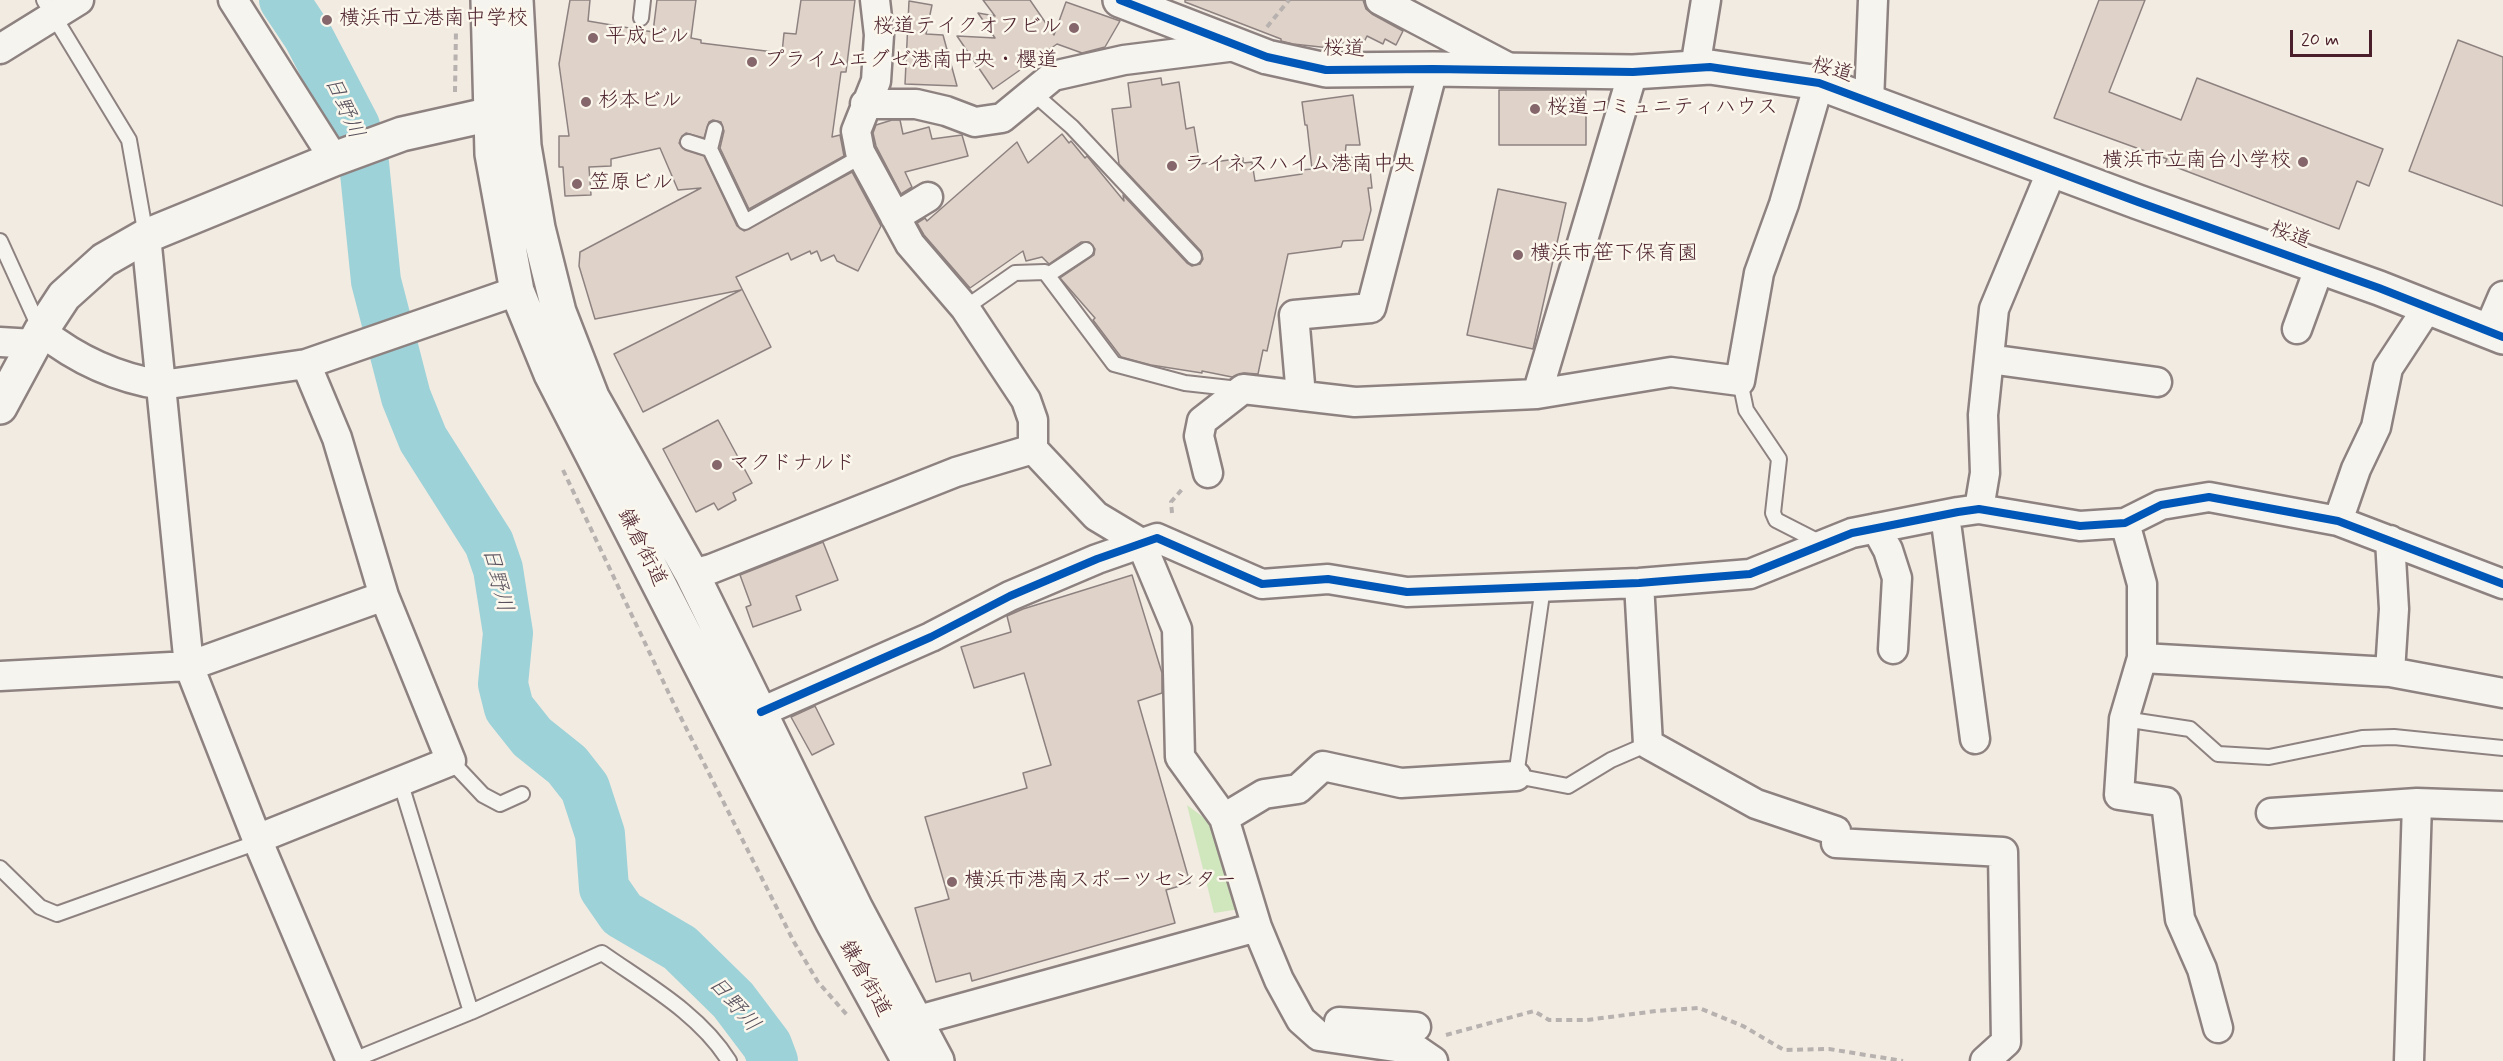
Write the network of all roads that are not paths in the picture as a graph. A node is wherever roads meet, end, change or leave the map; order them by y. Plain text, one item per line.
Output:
1 (79, 0) edge
2 (233, 0) edge
3 (488, 0) edge
4 (516, 0) edge
5 (643, 0) edge
6 (875, 0) edge
7 (1120, 0) edge
8 (1380, 0) edge
9 (1706, 0) edge
10 (1873, 0) edge
11 (49, 8) edge
12 (641, 18) dead end
13 (1236, 46) junction
14 (0, 49) edge
15 (1695, 68) junction
16 (1433, 69) junction
17 (1513, 70) junction
18 (1633, 72) junction
19 (1819, 82) junction
20 (1032, 92) junction
21 (1869, 102) junction
22 (865, 104) junction
23 (522, 107) junction
24 (490, 112) junction
25 (715, 129) dead end
26 (688, 142) dead end
27 (710, 149) junction
28 (862, 156) junction
29 (338, 157) junction
30 (2052, 170) junction
31 (928, 197) dead end
32 (895, 217) junction
33 (146, 236) junction
34 (0, 241) edge
35 (1086, 250) dead end
36 (1194, 257) dead end
37 (2320, 266) junction
38 (1048, 275) junction
39 (517, 291) junction
40 (2503, 296) edge
41 (2428, 307) junction
42 (965, 308) junction
43 (2297, 329) dead end
44 (2495, 334) edge
45 (37, 337) junction
46 (0, 342) edge
47 (1989, 359) junction
48 (306, 364) junction
49 (1740, 381) junction
50 (2157, 382) dead end
51 (162, 385) junction
52 (1243, 389) junction
53 (1537, 394) junction
54 (1301, 396) junction
55 (0, 407) edge
56 (1033, 449) junction
57 (1198, 478) road end
58 (1979, 509) junction
59 (1945, 515) junction
60 (2338, 521) junction
61 (2125, 523) junction
62 (1876, 528) junction
63 (2390, 540) junction
64 (1141, 543) junction
65 (1826, 546) junction
66 (692, 574) junction
67 (1639, 584) junction
68 (2503, 584) edge
69 (1543, 587) junction
70 (384, 596) junction
71 (1893, 649) dead end
72 (2142, 658) junction
73 (189, 666) junction
74 (2390, 672) junction
75 (0, 676) edge
76 (2503, 693) edge
77 (761, 712) junction
78 (2124, 719) junction
79 (1975, 739) dead end
80 (1648, 744) junction
81 (2503, 748) edge
82 (451, 761) junction
83 (1516, 776) junction
84 (400, 781) junction
85 (522, 794) dead end
86 (2417, 803) junction
87 (2503, 806) edge
88 (2271, 813) dead end
89 (1224, 818) junction
90 (257, 840) junction
91 (0, 868) edge
92 (1257, 927) junction
93 (471, 1012) junction
94 (1301, 1020) junction
95 (915, 1021) junction
96 (1416, 1027) road end
97 (2218, 1028) dead end
98 (351, 1061) edge
99 (729, 1061) edge
100 (909, 1061) edge
101 (937, 1061) edge
102 (1433, 1061) edge
103 (1985, 1061) edge
104 (2409, 1061) edge

1 - 11 street
2 - 29 street
3 - 24 main road, 鎌倉街道
4 - 23 main road, 鎌倉街道
5 - 12 lane
6 - 22 street
7 - 13 main road, 桜道
8 - 17 street
9 - 15 street
10 - 21 street
11 - 14 street
11 - 33 lane
13 - 16 main road, 桜道
13 - 20 street
15 - 18 main road, 桜道
15 - 19 main road, 桜道
16 - 17 main road, 桜道
16 - 54 street
17 - 18 main road, 桜道
18 - 53 street
19 - 21 main road, 桜道
19 - 49 street
20 - 22 street
20 - 36 lane
21 - 30 main road, 桜道
22 - 28 street
23 - 24 main road
23 - 66 main road, 鎌倉街道
24 - 29 main road
24 - 39 main road, 鎌倉街道
25 - 27 lane
26 - 27 lane
27 - 28 lane
28 - 32 street
29 - 33 main road
30 - 37 main road, 桜道
30 - 47 street
31 - 32 street
32 - 42 street
33 - 45 main road
33 - 51 street
34 - 45 lane
35 - 38 lane
37 - 41 main road, 桜道
37 - 43 street
38 - 42 lane
38 - 52 lane
39 - 48 street
39 - 100 main road, 鎌倉街道
40 - 44 street
41 - 44 main road, 桜道
41 - 60 street
42 - 56 street
45 - 46 street
45 - 51 street
45 - 55 main road
47 - 50 street
47 - 58 street
48 - 51 street
48 - 70 street
49 - 53 street
49 - 65 lane
51 - 73 street
52 - 54 street
52 - 57 street
53 - 54 street
56 - 64 street
56 - 66 street
58 - 59 street
58 - 61 street
59 - 62 street
59 - 79 street
60 - 61 street
60 - 63 street
61 - 72 street
62 - 65 street
62 - 71 street
63 - 68 street
63 - 74 street
64 - 69 street
64 - 77 street
64 - 89 street
65 - 67 street
66 - 77 main road, 鎌倉街道
67 - 69 street
67 - 80 street
69 - 83 lane
70 - 73 street
70 - 82 street
72 - 74 street
72 - 78 street
73 - 75 street
73 - 90 street
74 - 76 street
77 - 95 main road, 鎌倉街道
78 - 81 lane
78 - 97 street
80 - 83 lane
80 - 103 street
82 - 84 street
82 - 85 lane
83 - 89 street
84 - 90 street
84 - 93 lane
86 - 87 street
86 - 88 street
86 - 104 street
89 - 92 street
90 - 91 lane
90 - 98 street
92 - 94 street
92 - 95 street
93 - 98 lane
93 - 99 lane
94 - 96 street
94 - 102 street
95 - 101 main road, 鎌倉街道

